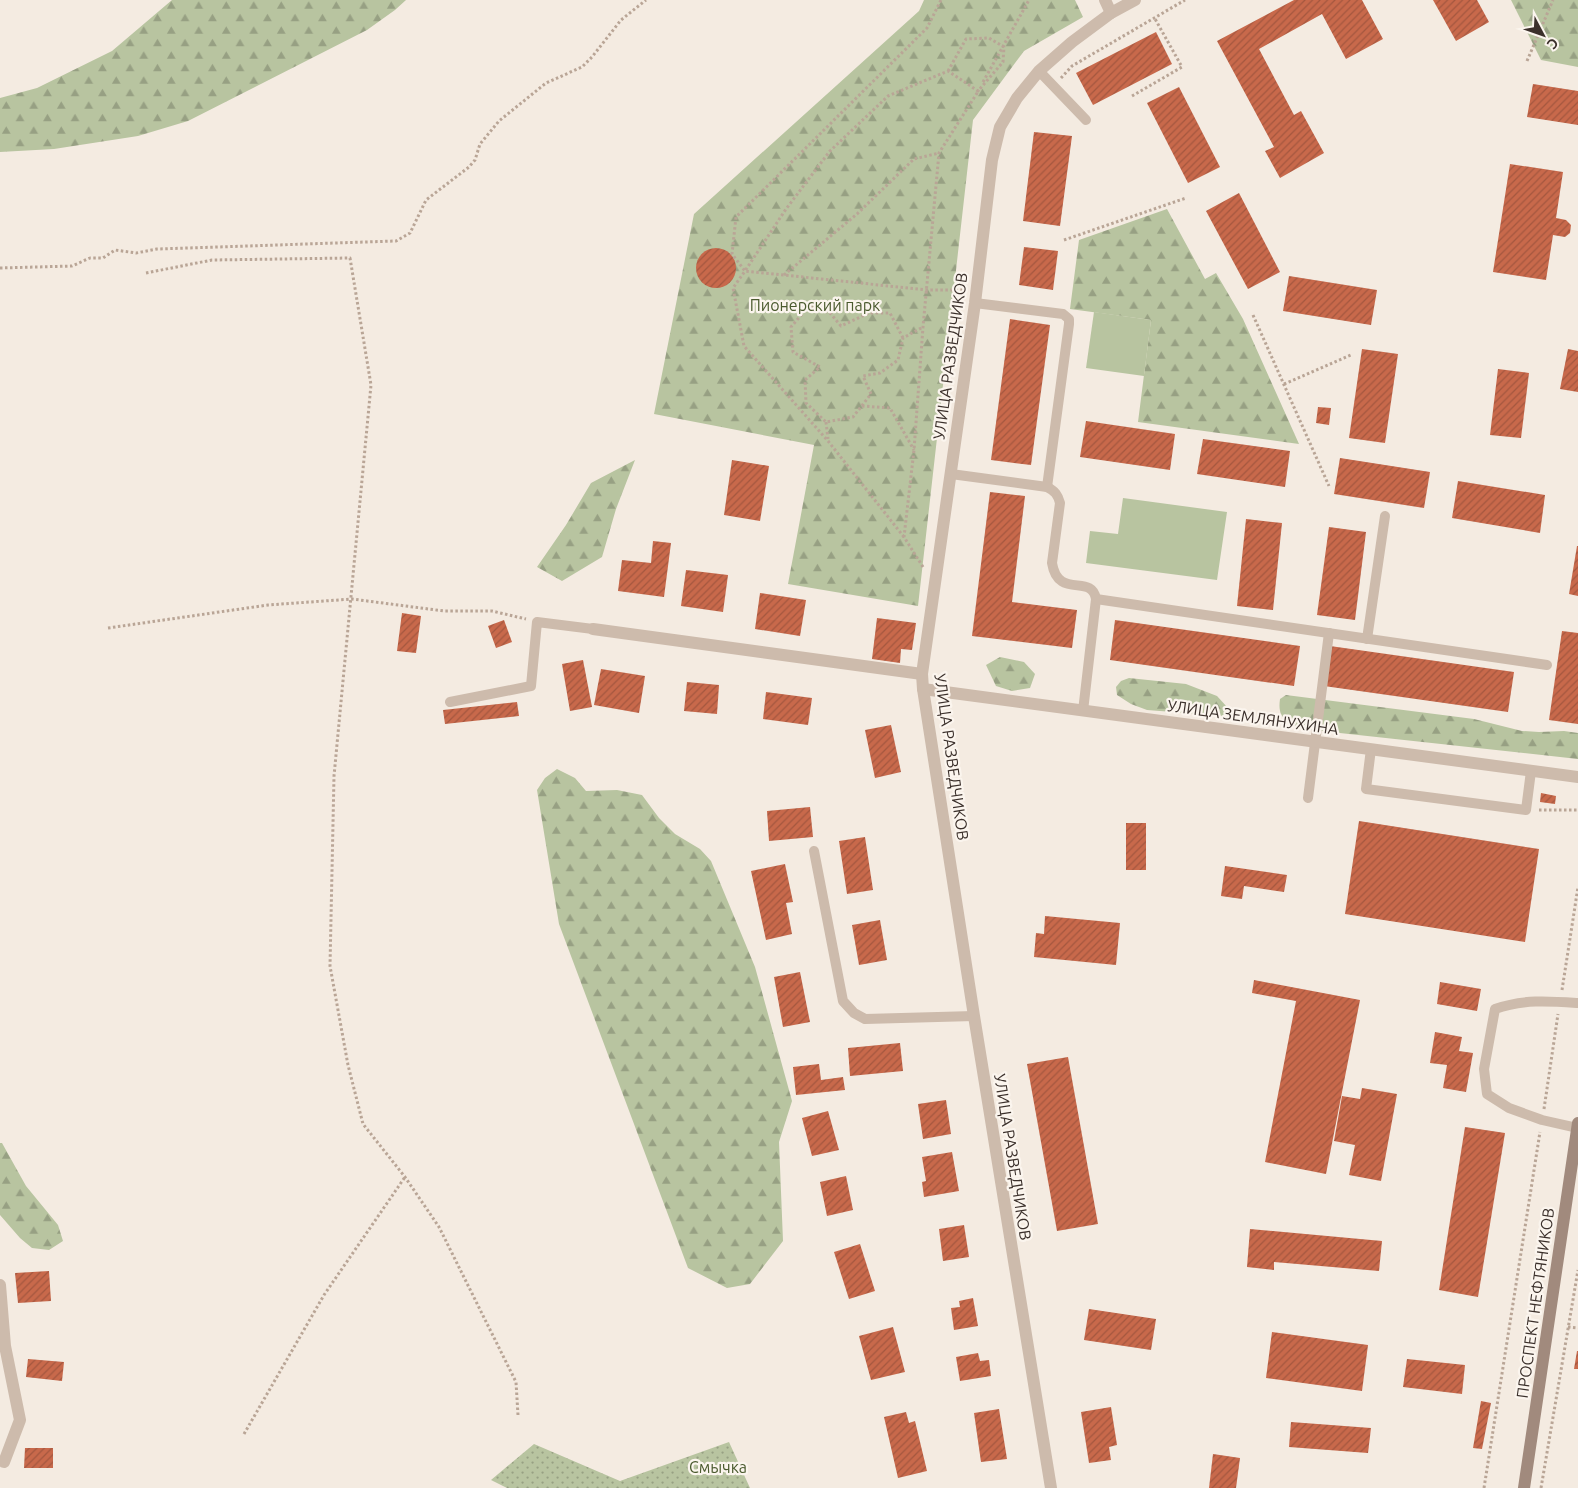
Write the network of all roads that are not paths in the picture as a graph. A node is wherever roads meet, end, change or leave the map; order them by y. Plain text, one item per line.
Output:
1 (1105, 0) edge
2 (1135, 0) edge
3 (1111, 13) junction
4 (1039, 71) junction
5 (1086, 120) dead end
6 (976, 297) junction
7 (951, 474) junction
8 (1047, 487) junction
9 (1385, 516) dead end
10 (1096, 599) junction
11 (593, 629) joint
12 (1329, 633) junction
13 (1367, 639) junction
14 (1547, 665) dead end
15 (922, 674) junction
16 (923, 689) junction
17 (450, 702) dead end
18 (1083, 711) junction
19 (1315, 741) junction
20 (1371, 750) junction
21 (1531, 771) junction
22 (1578, 777) edge
23 (1308, 798) dead end
24 (814, 852) dead end
25 (1578, 1003) edge
26 (974, 1016) junction
27 (1578, 1125) edge
28 (0, 1285) edge
29 (4, 1462) dead end
30 (1051, 1488) edge
31 (1524, 1488) edge

1 - 3 street
2 - 3 street, УЛИЦА РАЗВЕДЧИКОВ
3 - 4 street, УЛИЦА РАЗВЕДЧИКОВ
4 - 5 lane
4 - 6 street, УЛИЦА РАЗВЕДЧИКОВ
6 - 7 street, УЛИЦА РАЗВЕДЧИКОВ
6 - 8 lane
7 - 8 lane
7 - 15 street, УЛИЦА РАЗВЕДЧИКОВ
8 - 10 lane
9 - 13 lane
10 - 12 lane
10 - 18 lane
11 - 15 street
11 - 17 lane
12 - 13 lane
12 - 19 lane
13 - 14 lane
15 - 16 street, УЛИЦА РАЗВЕДЧИКОВ
16 - 18 street, УЛИЦА ЗЕМЛЯНУХИНА
16 - 26 street, УЛИЦА РАЗВЕДЧИКОВ
18 - 19 street, УЛИЦА ЗЕМЛЯНУХИНА
19 - 20 street, УЛИЦА ЗЕМЛЯНУХИНА
19 - 23 lane
20 - 21 street, УЛИЦА ЗЕМЛЯНУХИНА
20 - 21 lane
21 - 22 street, УЛИЦА ЗЕМЛЯНУХИНА
24 - 26 lane
25 - 27 lane
26 - 30 street, УЛИЦА РАЗВЕДЧИКОВ
27 - 31 main road, ПРОСПЕКТ НЕФТЯНИКОВ
28 - 29 street

